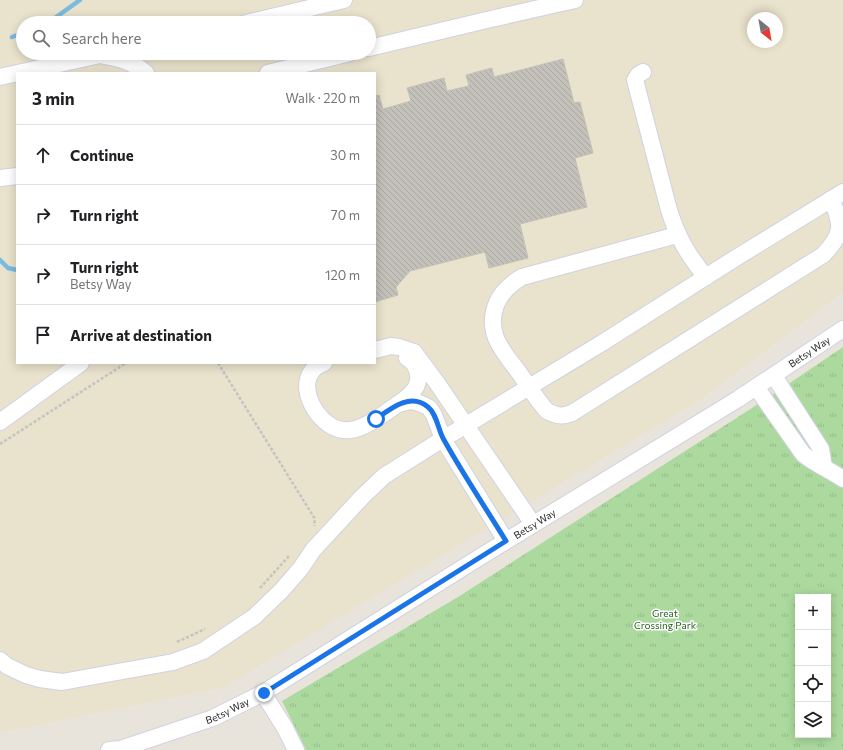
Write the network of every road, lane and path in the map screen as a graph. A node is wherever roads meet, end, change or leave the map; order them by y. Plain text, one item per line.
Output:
1 (344, 0) edge
2 (575, 0) edge
3 (276, 16) edge
4 (376, 46) edge
5 (76, 60) edge
6 (125, 60) edge
7 (321, 60) edge
8 (19, 72) edge
9 (145, 72) edge
10 (272, 72) edge
11 (643, 72) dead end
12 (16, 73) edge
13 (0, 76) edge
14 (16, 176) edge
15 (0, 178) edge
16 (837, 195) edge
17 (678, 235) junction
18 (706, 277) junction
19 (843, 330) edge
20 (376, 350) edge
21 (376, 350) edge
22 (80, 364) edge
23 (124, 364) edge
24 (219, 364) edge
25 (322, 364) edge
26 (774, 376) junction
27 (529, 387) junction
28 (756, 387) junction
29 (398, 404) junction
30 (0, 422) edge
31 (804, 422) junction
32 (466, 426) junction
33 (789, 433) junction
34 (443, 439) junction
35 (0, 444) edge
36 (824, 467) junction
37 (843, 479) edge
38 (533, 524) junction
39 (311, 532) dead end
40 (506, 541) junction
41 (292, 552) dead end
42 (257, 591) dead end
43 (210, 627) dead end
44 (175, 643) dead end
45 (0, 660) edge
46 (264, 693) junction
47 (109, 750) edge
48 (296, 750) edge

1 - 3 street
2 - 4 street
5 - 8 street
6 - 9 street
7 - 10 street
11 - 17 street
12 - 13 street
14 - 15 street
16 - 18 street
16 - 27 street
17 - 18 street
17 - 27 street
18 - 27 street
19 - 26 street, Betsy Way
20 - 29 street
21 - 32 street
22 - 30 street
23 - 35 path
24 - 39 path
25 - 29 street
26 - 28 street, Betsy Way
26 - 31 street
27 - 32 street
28 - 33 street
28 - 38 street, Betsy Way
29 - 34 street
31 - 33 street
31 - 36 street
32 - 34 street
32 - 38 street
33 - 36 street
34 - 40 street
34 - 45 street
36 - 37 street
38 - 40 street, Betsy Way
40 - 46 street, Betsy Way
41 - 42 path
43 - 44 path
46 - 47 street, Betsy Way
46 - 48 street

